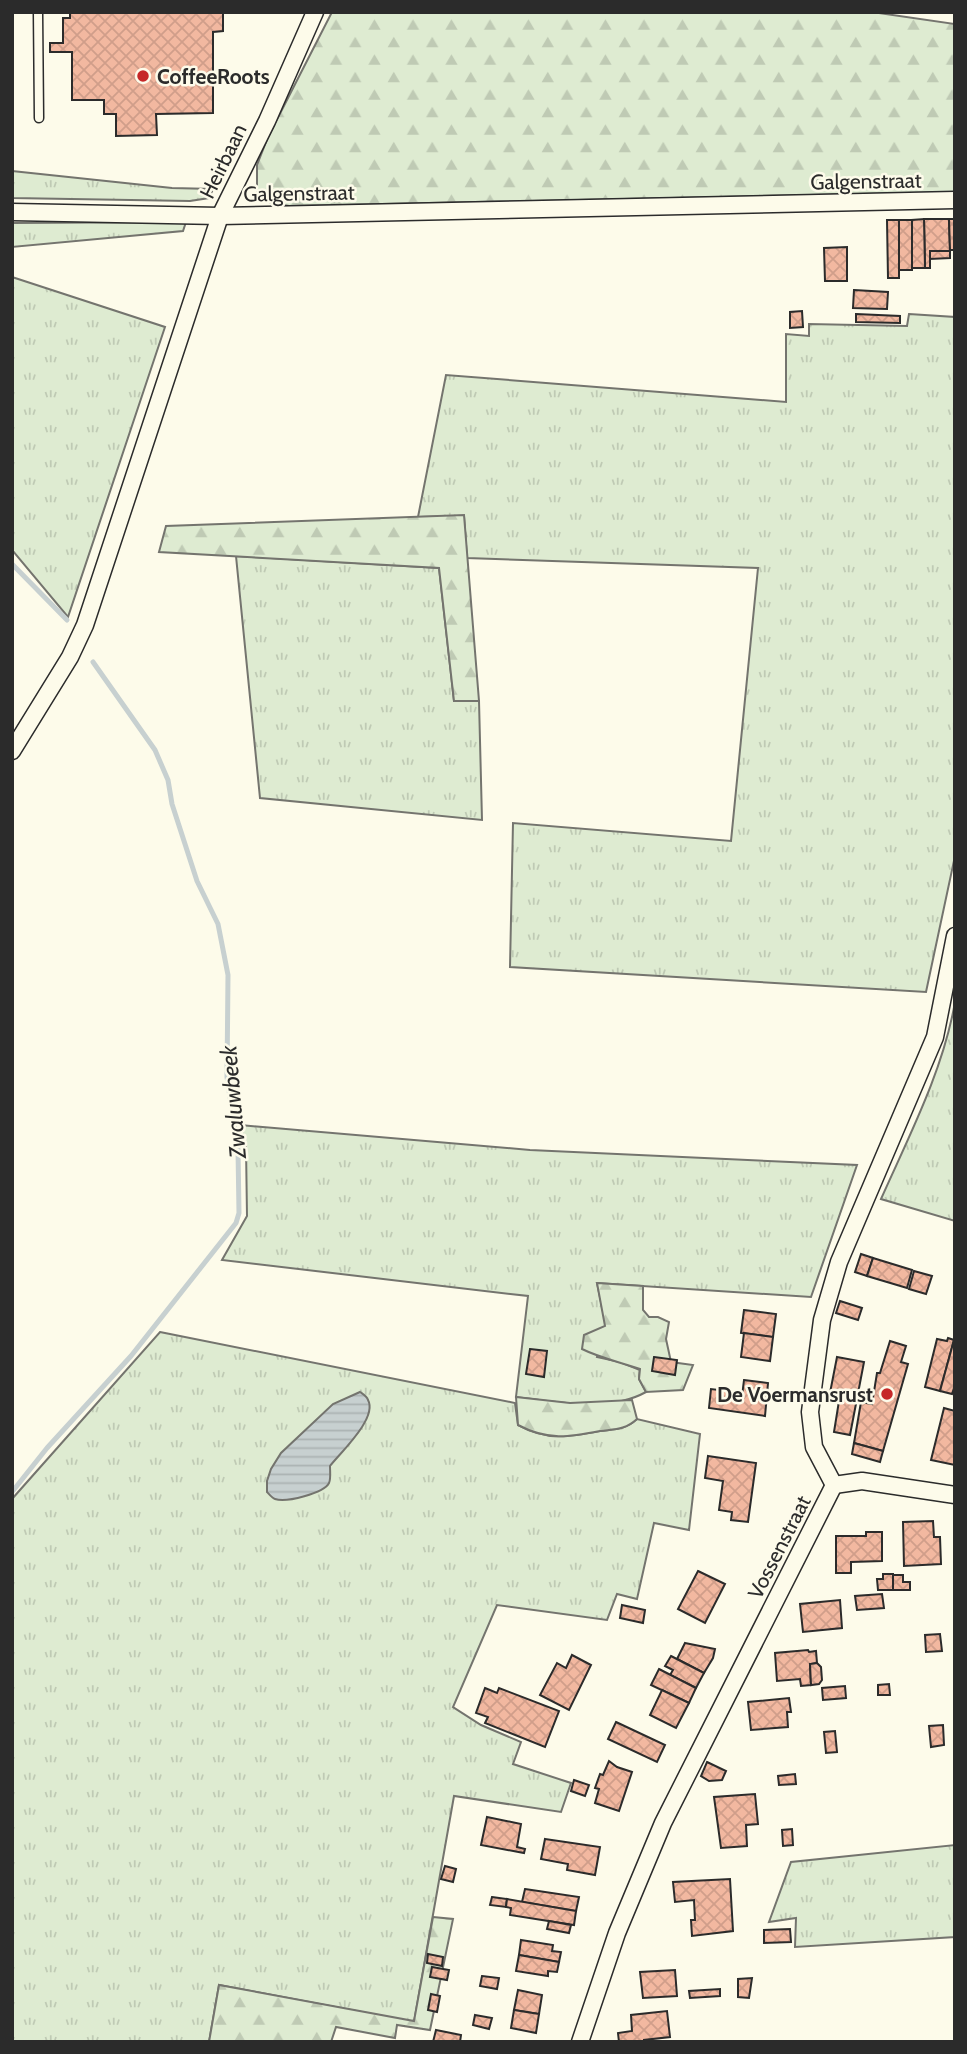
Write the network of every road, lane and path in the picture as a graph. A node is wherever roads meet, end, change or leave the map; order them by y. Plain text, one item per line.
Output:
1 (38, 12) edge
2 (315, 12) edge
3 (39, 118) dead end
4 (955, 200) edge
5 (12, 212) edge
6 (220, 216) junction
7 (12, 751) edge
8 (955, 936) edge
9 (834, 1485) junction
10 (955, 1495) edge
11 (580, 2042) edge

1 - 3 lane
2 - 6 street, Heirbaan
4 - 6 street, Galgenstraat
5 - 6 street, Heirbaan
6 - 7 street, Galgenstraat
8 - 9 street, Vossenstraat
9 - 10 street
9 - 11 street, Vossenstraat

